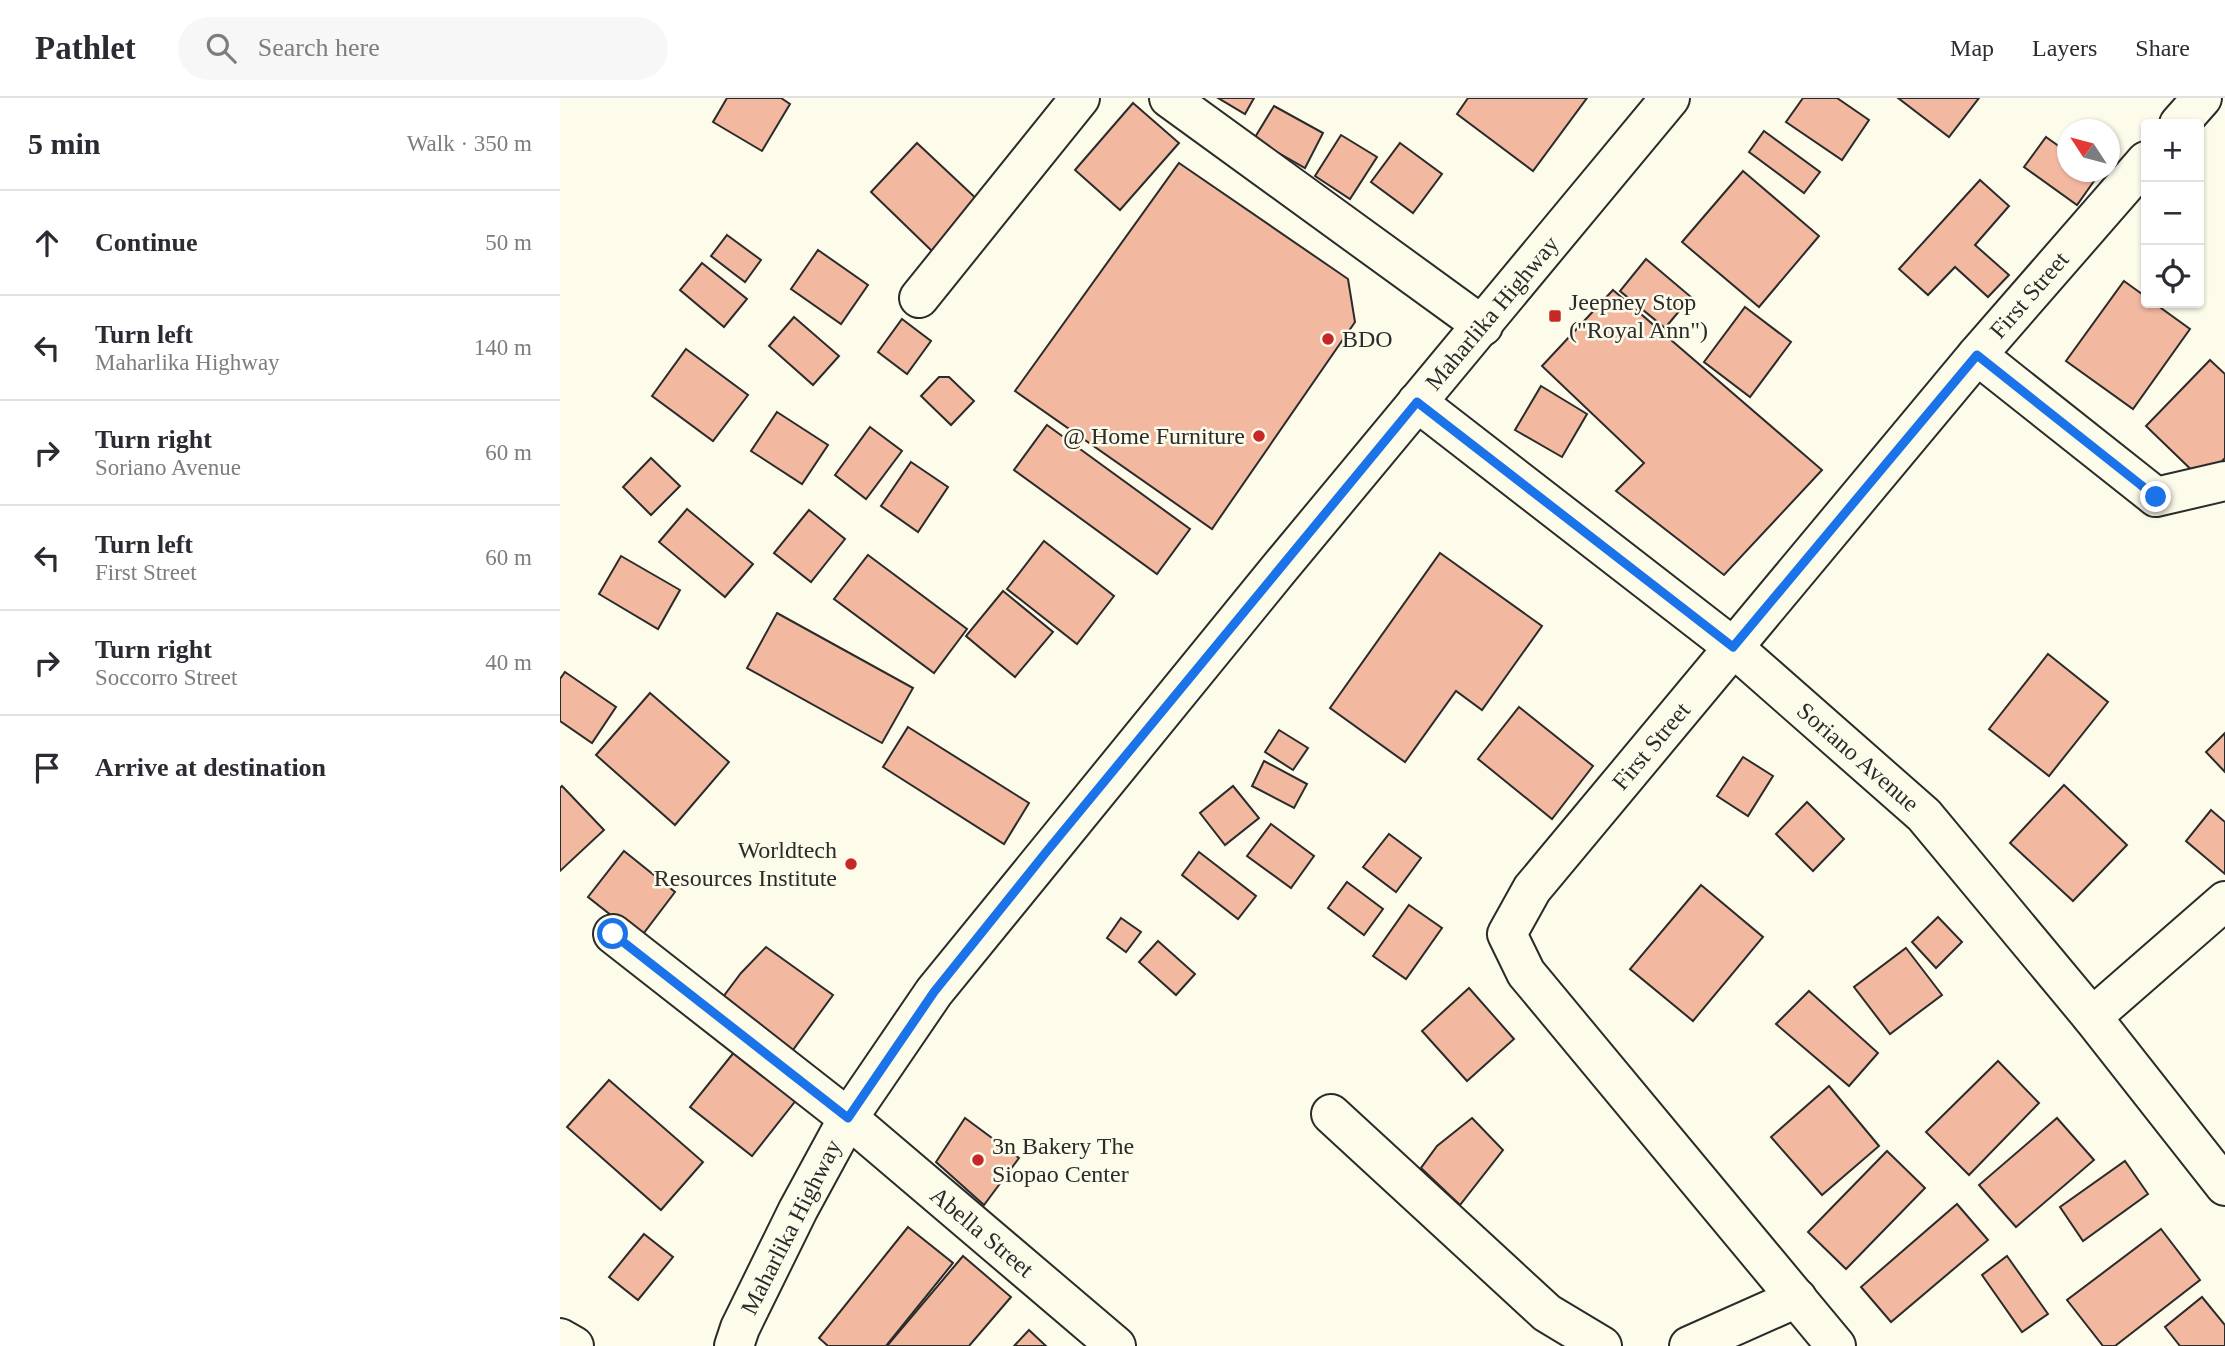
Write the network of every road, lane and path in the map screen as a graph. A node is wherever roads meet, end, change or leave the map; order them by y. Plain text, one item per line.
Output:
1 (1080, 98) edge
2 (1169, 98) edge
3 (1670, 98) edge
4 (2202, 98) edge
5 (2183, 119) edge
6 (2141, 167) edge
7 (919, 298) dead end
8 (1483, 326) junction
9 (1977, 355) junction
10 (1417, 402) junction
11 (2225, 481) edge
12 (1733, 647) junction
13 (2225, 901) edge
14 (613, 934) dead end
15 (2092, 1017) junction
16 (1331, 1114) dead end
17 (848, 1118) junction
18 (2225, 1186) edge
19 (1797, 1298) junction
20 (560, 1338) edge
21 (574, 1346) edge
22 (734, 1346) edge
23 (1116, 1346) edge
24 (1602, 1346) edge
25 (1689, 1346) edge
26 (1836, 1346) edge

1 - 7 street
2 - 8 street
3 - 8 street, Maharlika Highway
4 - 5 street
6 - 9 street, First Street
8 - 10 street, Maharlika Highway
9 - 11 street
9 - 12 street, First Street
10 - 12 street, Soriano Avenue
10 - 17 street, Maharlika Highway
12 - 15 street, Soriano Avenue
12 - 19 street, First Street
13 - 15 street
14 - 17 street, Abella Street
15 - 18 street, Soriano Avenue
16 - 24 street
17 - 22 street, Maharlika Highway
17 - 23 street, Abella Street
19 - 25 street
19 - 26 street, First Street
20 - 21 street

